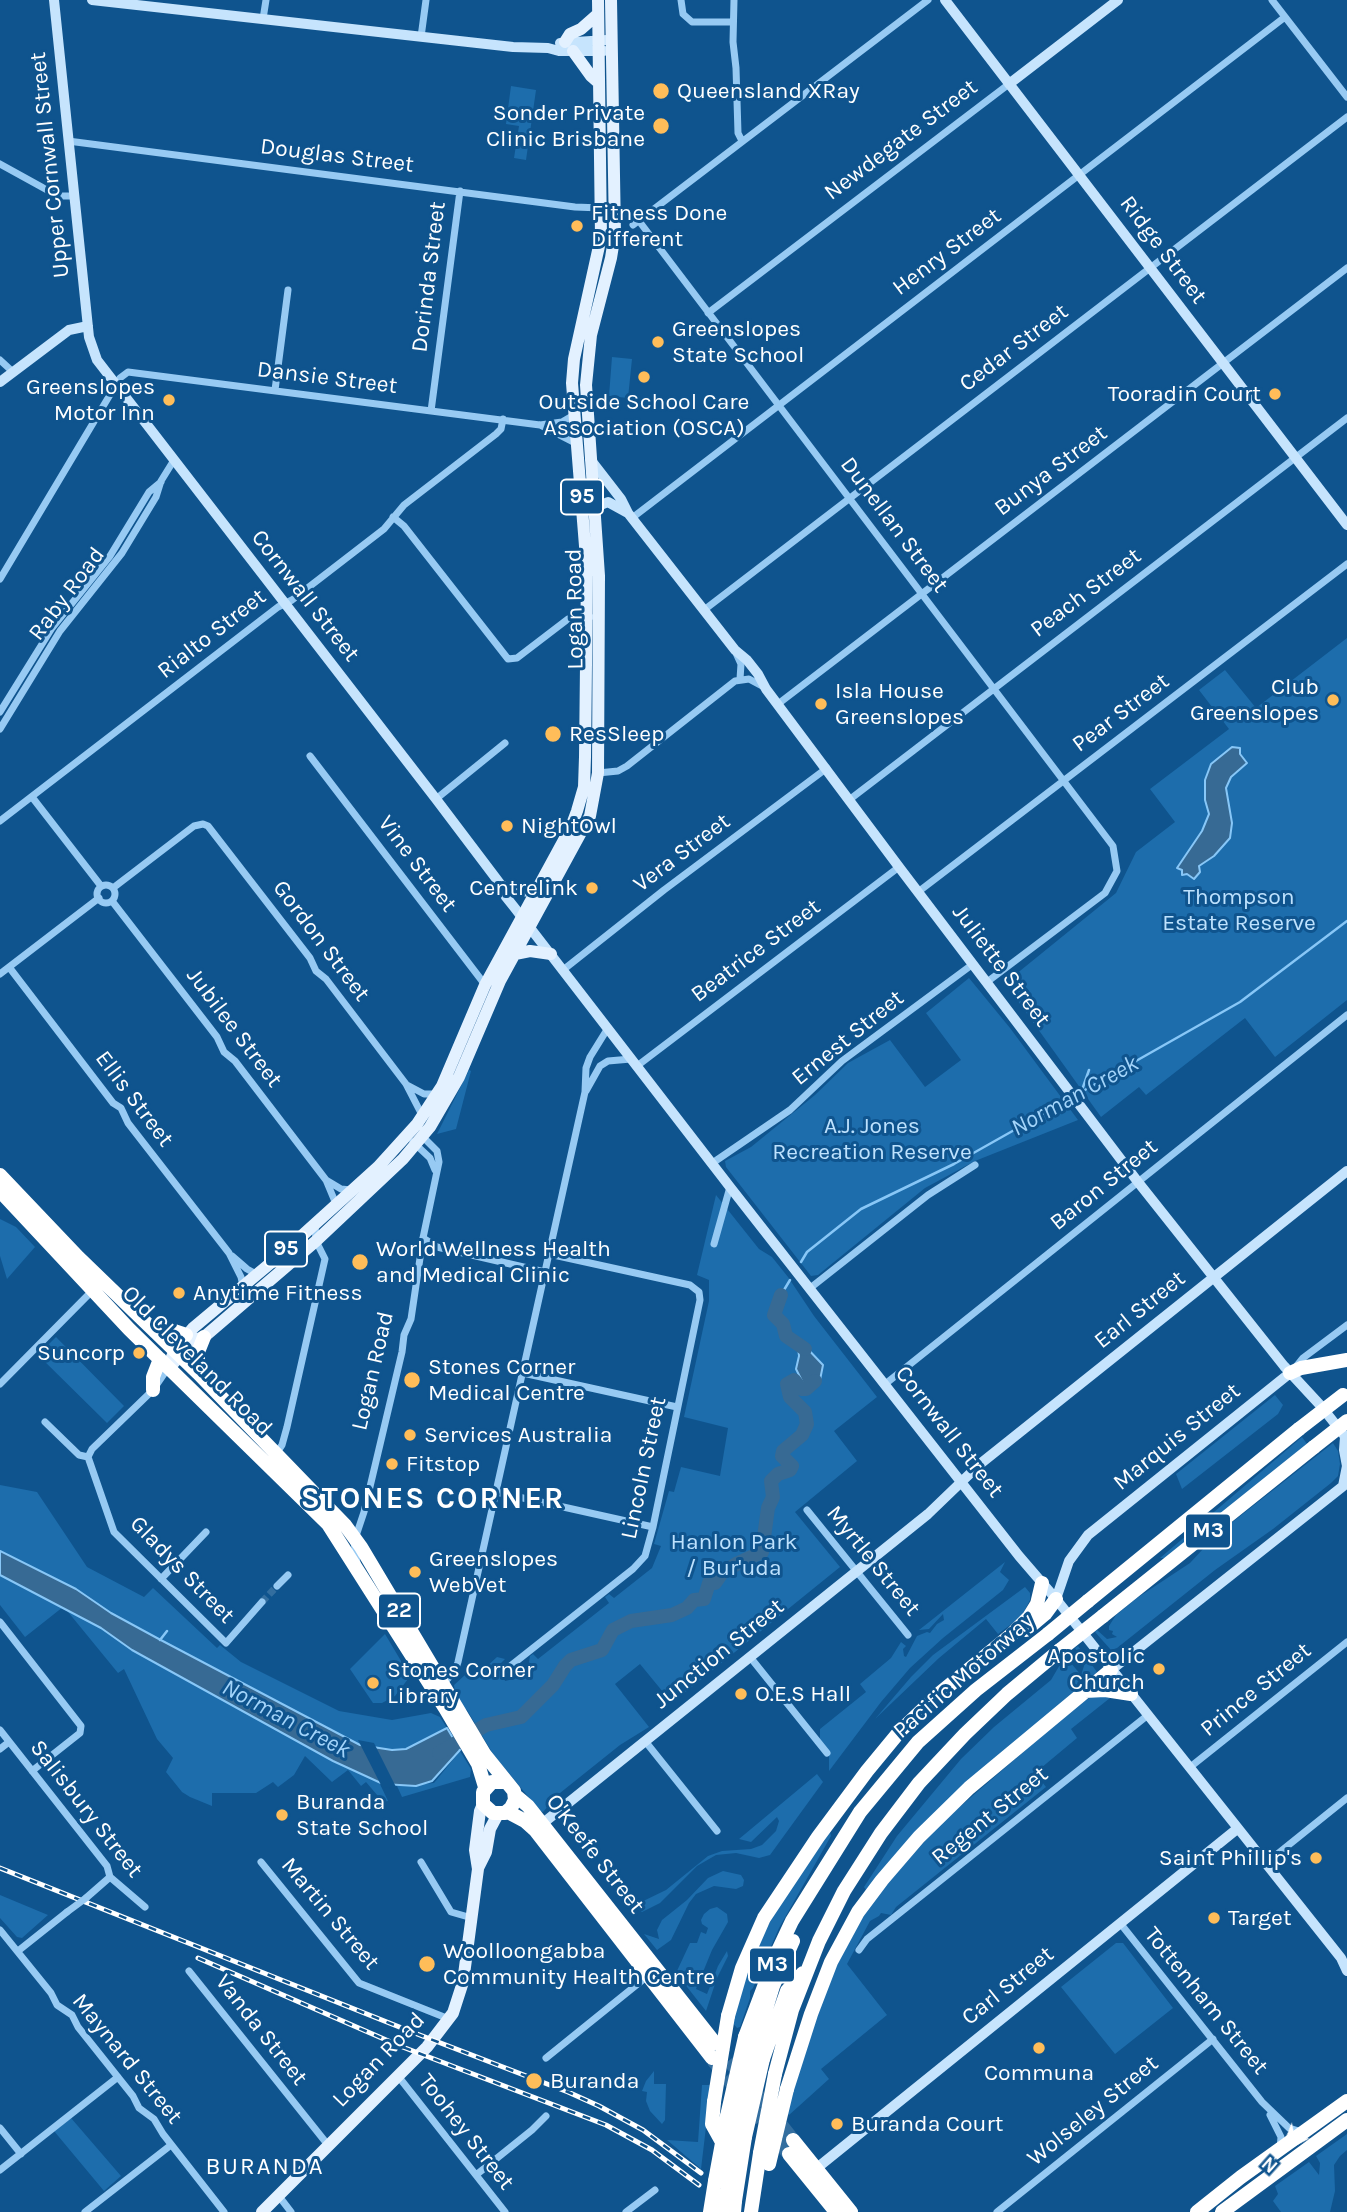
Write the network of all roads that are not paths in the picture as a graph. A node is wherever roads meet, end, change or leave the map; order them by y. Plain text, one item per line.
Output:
1 (54, 0) edge
2 (92, 0) edge
3 (266, 0) edge
4 (426, 0) edge
5 (598, 0) edge
6 (611, 0) edge
7 (681, 0) edge
8 (734, 0) edge
9 (928, 0) edge
10 (945, 0) edge
11 (1118, 0) edge
12 (1272, 0) edge
13 (598, 14) junction
14 (1285, 17) junction
15 (263, 19) junction
16 (733, 22) junction
17 (421, 37) junction
18 (604, 45) junction
19 (569, 47) junction
20 (599, 83) junction
21 (1009, 84) junction
22 (1347, 97) edge
23 (1347, 117) edge
24 (68, 141) junction
25 (742, 141) junction
26 (0, 164) edge
27 (1079, 175) junction
28 (460, 191) junction
29 (74, 196) junction
30 (608, 207) junction
31 (638, 225) junction
32 (615, 233) junction
33 (1150, 268) junction
34 (1347, 268) edge
35 (288, 290) dead end
36 (708, 313) junction
37 (88, 326) junction
38 (0, 360) edge
39 (1223, 363) junction
40 (13, 372) junction
41 (0, 382) edge
42 (117, 386) junction
43 (275, 390) junction
44 (779, 405) junction
45 (431, 411) junction
46 (574, 415) junction
47 (1347, 418) edge
48 (503, 419) junction
49 (540, 425) junction
50 (577, 444) junction
51 (1295, 457) junction
52 (590, 459) junction
53 (174, 460) junction
54 (161, 481) junction
55 (850, 498) junction
56 (595, 511) junction
57 (630, 516) junction
58 (393, 517) junction
59 (1347, 525) edge
60 (1347, 564) edge
61 (0, 579) edge
62 (922, 594) junction
63 (284, 603) junction
64 (704, 610) junction
65 (593, 617) junction
66 (735, 650) junction
67 (740, 679) junction
68 (995, 687) junction
69 (766, 689) junction
70 (778, 704) junction
71 (0, 712) edge
72 (0, 729) edge
73 (505, 743) dead end
74 (310, 757) dead end
75 (827, 768) junction
76 (591, 772) junction
77 (1065, 779) junction
78 (32, 797) junction
79 (436, 799) junction
80 (849, 800) junction
81 (0, 821) edge
82 (899, 867) junction
83 (501, 885) junction
84 (101, 886) junction
85 (113, 888) junction
86 (536, 891) junction
87 (918, 892) junction
88 (99, 898) junction
89 (111, 901) junction
90 (526, 922) junction
91 (515, 954) junction
92 (551, 954) junction
93 (973, 964) junction
94 (9, 967) junction
95 (563, 970) junction
96 (0, 974) edge
97 (987, 982) junction
98 (489, 990) junction
99 (1347, 1015) edge
100 (608, 1028) junction
101 (634, 1063) junction
102 (406, 1084) junction
103 (585, 1092) junction
104 (436, 1094) junction
105 (423, 1116) junction
106 (415, 1137) junction
107 (711, 1164) junction
108 (975, 1165) dead end
109 (1347, 1171) edge
110 (0, 1175) edge
111 (326, 1180) junction
112 (1138, 1182) junction
113 (730, 1187) junction
114 (352, 1190) junction
115 (0, 1191) edge
116 (336, 1204) junction
117 (315, 1223) junction
118 (423, 1238) junction
119 (316, 1241) junction
120 (714, 1244) dead end
121 (229, 1254) junction
122 (550, 1254) junction
123 (545, 1272) junction
124 (256, 1274) junction
125 (1213, 1278) junction
126 (98, 1285) junction
127 (243, 1286) junction
128 (809, 1289) junction
129 (1347, 1325) edge
130 (152, 1328) junction
131 (186, 1335) junction
132 (204, 1337) junction
133 (177, 1353) junction
134 (1347, 1360) edge
135 (164, 1363) junction
136 (198, 1373) junction
137 (523, 1373) junction
138 (1290, 1373) junction
139 (0, 1384) edge
140 (884, 1385) junction
141 (153, 1390) joint
142 (1345, 1393) edge
143 (677, 1407) junction
144 (1347, 1421) edge
145 (45, 1422) dead end
146 (1346, 1438) edge
147 (276, 1455) junction
148 (88, 1457) junction
149 (961, 1483) junction
150 (1345, 1485) edge
151 (496, 1492) junction
152 (807, 1510) dead end
153 (653, 1527) junction
154 (206, 1532) dead end
155 (355, 1538) junction
156 (356, 1567) junction
157 (857, 1571) junction
158 (288, 1575) dead end
159 (161, 1579) junction
160 (1042, 1583) junction
161 (277, 1586) tunnel mouth
162 (1056, 1599) junction
163 (262, 1602) tunnel mouth
164 (0, 1622) edge
165 (1011, 1635) junction
166 (908, 1636) dead end
167 (1347, 1642) edge
168 (750, 1657) junction
169 (1111, 1670) junction
170 (504, 1671) dead end
171 (439, 1688) junction
172 (1086, 1691) junction
173 (1131, 1693) junction
174 (1148, 1715) junction
175 (0, 1730) edge
176 (645, 1741) junction
177 (9, 1742) junction
178 (0, 1749) edge
179 (827, 1753) dead end
180 (482, 1761) junction
181 (1189, 1768) junction
182 (32, 1771) junction
183 (505, 1782) junction
184 (485, 1787) junction
185 (515, 1795) junction
186 (1347, 1798) edge
187 (483, 1804) junction
188 (503, 1813) junction
189 (538, 1827) junction
190 (1237, 1829) junction
191 (717, 1831) dead end
192 (421, 1861) dead end
193 (261, 1862) dead end
194 (1265, 1864) junction
195 (478, 1869) junction
196 (110, 1877) junction
197 (145, 1907) dead end
198 (472, 1918) junction
199 (1119, 1923) junction
200 (0, 1930) edge
201 (859, 1950) dead end
202 (18, 1951) junction
203 (1345, 1958) edge
204 (808, 1967) junction
205 (189, 1970) dead end
206 (1347, 1971) edge
207 (651, 1972) junction
208 (449, 2019) junction
209 (1213, 2039) junction
210 (715, 2043) tunnel mouth
211 (754, 2048) junction
212 (546, 2058) dead end
213 (712, 2058) tunnel mouth
214 (398, 2076) junction
215 (118, 2077) junction
216 (1347, 2101) edge
217 (1262, 2102) junction
218 (546, 2116) dead end
219 (1347, 2120) edge
220 (736, 2127) junction
221 (0, 2128) edge
222 (1304, 2133) junction
223 (722, 2142) junction
224 (171, 2145) junction
225 (328, 2145) junction
226 (791, 2147) tunnel mouth
227 (1280, 2150) junction
228 (21, 2154) junction
229 (764, 2159) junction
230 (0, 2170) edge
231 (812, 2173) junction
232 (476, 2175) junction
233 (655, 2190) dead end
234 (278, 2195) junction
235 (732, 2202) edge
236 (85, 2212) edge
237 (224, 2212) edge
238 (262, 2212) edge
239 (291, 2212) edge
240 (505, 2212) edge
241 (626, 2212) edge
242 (710, 2212) edge
243 (724, 2212) edge
244 (751, 2212) edge
245 (836, 2212) edge
246 (851, 2212) edge
247 (997, 2212) edge
248 (1197, 2212) edge
249 (1222, 2212) edge

1 - 24 main road, Upper Cornwall Street
2 - 15 main road
3 - 15 street
4 - 17 street
5 - 13 main road, Logan Road / 95
6 - 18 main road, Logan Road / 95
7 - 16 street
8 - 16 street
9 - 25 street
10 - 21 main road, Ridge Street
11 - 21 main road, Newdegate Street
12 - 14 street
13 - 18 main road, Logan Road / 95
13 - 19 main road
14 - 22 street
14 - 27 street, Henry Street
15 - 17 main road
16 - 25 street
17 - 19 main road
18 - 19 main road
18 - 20 main road, Logan Road / 95
18 - 30 main road, Logan Road / 95
19 - 20 main road
20 - 30 main road, Logan Road / 95
21 - 27 main road, Ridge Street
21 - 36 street, Newdegate Street
23 - 33 street, Cedar Street
24 - 28 street, Douglas Street
24 - 29 main road, Upper Cornwall Street
25 - 31 street
26 - 29 street
27 - 33 main road, Ridge Street
27 - 44 street, Henry Street
28 - 30 street, Douglas Street
28 - 45 street, Dorinda Street
29 - 37 main road, Upper Cornwall Street
30 - 31 street, Dunellan Street
30 - 32 main road, Logan Road / 95
30 - 46 main road, Logan Road / 95
31 - 32 street
31 - 36 street, Dunellan Street
32 - 52 main road, Logan Road / 95
33 - 39 main road, Ridge Street
33 - 55 street, Cedar Street
34 - 39 street, Bunya Street
35 - 43 street
36 - 44 street, Dunellan Street
37 - 40 main road
37 - 42 main road, Cornwall Street
38 - 40 street
39 - 51 main road, Ridge Street
39 - 62 street, Bunya Street
40 - 41 main road
42 - 43 street, Dansie Street
42 - 53 main road, Cornwall Street
42 - 61 street
43 - 45 street, Dansie Street
44 - 55 street, Dunellan Street
44 - 57 street, Henry Street
45 - 48 street, Dansie Street
46 - 49 street, Dansie Street
46 - 50 main road, Logan Road / 95
47 - 51 street, Peach Street
48 - 49 street, Dansie Street
48 - 58 street, Rialto Street
49 - 50 street, Dansie Street
50 - 65 main road, Logan Road / 95
51 - 59 main road, Ridge Street
51 - 68 street, Peach Street
52 - 56 main road, Logan Road / 95
52 - 57 main road, Juliette Street
53 - 54 street, Raby Road
53 - 63 main road, Cornwall Street
54 - 71 street, Raby Road
54 - 72 street, Raby Road
55 - 62 street, Dunellan Street
55 - 64 street, Cedar Street
56 - 57 main road
56 - 65 main road, Logan Road / 95
57 - 64 main road, Juliette Street
58 - 63 street, Rialto Street
58 - 65 street
60 - 77 street, Pear Street
62 - 68 street, Dunellan Street
62 - 70 street, Bunya Street
63 - 78 street, Rialto Street
63 - 79 main road, Cornwall Street
64 - 66 main road, Juliette Street
65 - 76 main road, Logan Road / 95
66 - 67 street
66 - 69 main road, Juliette Street
67 - 69 street
67 - 76 street
68 - 77 street, Dunellan Street
68 - 80 street, Peach Street
69 - 70 main road, Juliette Street
70 - 75 main road, Juliette Street
73 - 79 street
74 - 98 street, Vine Street
75 - 80 main road, Juliette Street
75 - 95 street, Vera Street
76 - 86 main road, Logan Road / 95
76 - 90 main road, Logan Road / 95
77 - 87 street, Pear Street
77 - 97 street, Dunellan Street
78 - 81 street, Rialto Street
78 - 84 street
79 - 83 main road, Cornwall Street
80 - 82 main road, Juliette Street
82 - 87 main road, Juliette Street
82 - 101 street, Beatrice Street
83 - 86 main road
83 - 90 main road
84 - 85 street
84 - 88 street
85 - 89 street
85 - 102 street, Gordon Street
86 - 90 main road, Logan Road / 95
87 - 93 main road, Juliette Street
88 - 89 street
88 - 94 street
89 - 111 street, Jubilee Street
90 - 91 main road, Logan Road / 95
90 - 92 main road, Cornwall Street
90 - 98 main road, Logan Road / 95
91 - 92 main road
91 - 98 main road, Logan Road / 95
92 - 95 main road, Cornwall Street
93 - 97 main road, Juliette Street
93 - 107 street, Ernest Street
94 - 96 street
94 - 121 street, Ellis Street
95 - 100 main road, Cornwall Street
97 - 112 main road, Juliette Street
98 - 104 main road, Logan Road / 95
98 - 106 main road, Logan Road / 95
99 - 112 street, Baron Street
100 - 101 main road, Cornwall Street
100 - 103 street
101 - 103 street
101 - 107 main road, Cornwall Street
102 - 104 street
102 - 105 street, Gordon Street
103 - 122 street
104 - 105 main road, Logan Road / 95
105 - 106 main road, Logan Road / 95
106 - 114 main road, 95
106 - 118 street, Logan Road
106 - 119 main road, 95
107 - 113 main road, Cornwall Street
108 - 128 street
109 - 125 main road, Earl Street
110 - 126 highway, Old Cleveland Road / 22
111 - 114 street
111 - 116 street, Jubilee Street
112 - 125 main road, Juliette Street
112 - 140 street, Baron Street
113 - 120 street
113 - 128 main road, Cornwall Street
114 - 116 main road, 95
115 - 126 highway, Old Cleveland Road / 22
116 - 117 main road, 95
117 - 119 street
117 - 124 main road, 95
118 - 123 street
118 - 155 street, Logan Road
119 - 132 main road, 95
119 - 147 street
121 - 124 street, Ellis Street
121 - 127 street, Ellis Street
122 - 123 street
122 - 143 street, Lincoln Street
123 - 137 street
124 - 127 main road, 95
125 - 138 main road, Juliette Street
125 - 149 main road, Earl Street
126 - 130 highway, Old Cleveland Road / 22
126 - 135 highway, Old Cleveland Road / 22
126 - 139 street
127 - 131 main road, 95
128 - 140 main road, Cornwall Street
129 - 138 street, Marquis Street
130 - 131 highway
130 - 133 highway, Old Cleveland Road / 22
131 - 133 main road, 95
132 - 133 main road, 95
132 - 136 highway
133 - 135 main road, 95
133 - 136 highway, Old Cleveland Road / 22
134 - 138 highway
135 - 141 highway
135 - 156 highway, Old Cleveland Road / 22
136 - 147 highway, Old Cleveland Road / 22
137 - 143 street
137 - 151 street
138 - 146 main road, Juliette Street
138 - 162 main road, Marquis Street
140 - 149 main road, Cornwall Street
141 - 148 street
142 - 211 highway, Pacific Motorway / M3, bridge
143 - 153 street, Lincoln Street
144 - 204 highway, Pacific Motorway / M3, bridge
145 - 148 street
146 - 150 main road
147 - 155 highway, Old Cleveland Road / 22
148 - 159 street, Gladys Street
149 - 157 main road, Junction Street
149 - 160 main road, Cornwall Street
150 - 169 main road
151 - 153 street
151 - 171 street
152 - 157 street, Myrtle Street
153 - 170 street, Lincoln Street
154 - 159 street
155 - 156 street, Logan Road
155 - 171 highway, 22
156 - 171 highway, 22
157 - 166 street, Myrtle Street
157 - 168 main road, Junction Street
158 - 161 street
159 - 163 street, Gladys Street
160 - 162 main road, Cornwall Street
160 - 165 highway
162 - 165 highway
162 - 169 main road, Cornwall Street
164 - 182 street
165 - 223 highway, bridge
167 - 181 street, Prince Street
168 - 176 main road, Junction Street
168 - 179 street
169 - 172 highway
169 - 173 main road, Cornwall Street
171 - 180 highway, 22
172 - 173 highway
172 - 229 highway, bridge
173 - 174 main road, Cornwall Street
174 - 181 main road, Cornwall Street
174 - 201 street, Regent Street
175 - 177 street, Salisbury Street
176 - 189 main road, Junction Street
176 - 191 street
177 - 178 street
177 - 182 street, Salisbury Street
180 - 183 highway, 22
180 - 184 highway, 22
181 - 190 main road, Cornwall Street
182 - 196 street, Salisbury Street
183 - 184 highway
183 - 185 highway, 22
184 - 187 highway, 22
185 - 188 highway
185 - 189 highway, O'Keefe Street / 22
186 - 194 street
187 - 188 highway, 22
187 - 195 main road, Logan Road
188 - 189 highway, O'Keefe Street / 22
188 - 195 main road, Logan Road
189 - 207 highway, O'Keefe Street / 22
190 - 194 main road, Cornwall Street
190 - 199 main road, Carl Street
192 - 198 street
193 - 208 street, Martin Street
194 - 203 main road, Cornwall Street
195 - 198 main road, Logan Road
196 - 197 street, Salisbury Street
196 - 202 street, bridge
198 - 208 main road, Logan Road
199 - 209 street, Tottenham Street
199 - 231 main road, Carl Street
200 - 202 street, Maynard Street
202 - 215 street, Maynard Street
203 - 206 main road, Cornwall Street
204 - 211 highway
204 - 229 highway, Pacific Motorway / M3, bridge
205 - 225 street, Vanda Street
207 - 210 highway, O'Keefe Street / 22
207 - 212 street
207 - 213 highway, O'Keefe Street / 22
208 - 214 main road, Logan Road
209 - 217 street, Tottenham Street
209 - 247 street, Wolseley Street
211 - 220 highway, Pacific Motorway / M3, bridge
211 - 220 highway, bridge
214 - 225 main road, Logan Road
214 - 232 street, Toohey Street
215 - 224 street, Maynard Street
215 - 228 street
216 - 222 highway
217 - 222 street, Tottenham Street
217 - 227 street, Tottenham Street
218 - 232 street
219 - 249 highway
220 - 223 highway, Pacific Motorway / M3
220 - 235 highway
221 - 228 street
222 - 227 highway
223 - 242 highway, Pacific Motorway / M3, bridge
224 - 236 street
224 - 237 street, Maynard Street
225 - 234 main road, Logan Road
226 - 231 highway
227 - 248 highway
228 - 230 street
229 - 244 highway
231 - 245 highway
231 - 246 highway
232 - 240 street, Toohey Street
233 - 241 street
234 - 238 main road, Logan Road
234 - 239 street
235 - 243 highway, bridge

